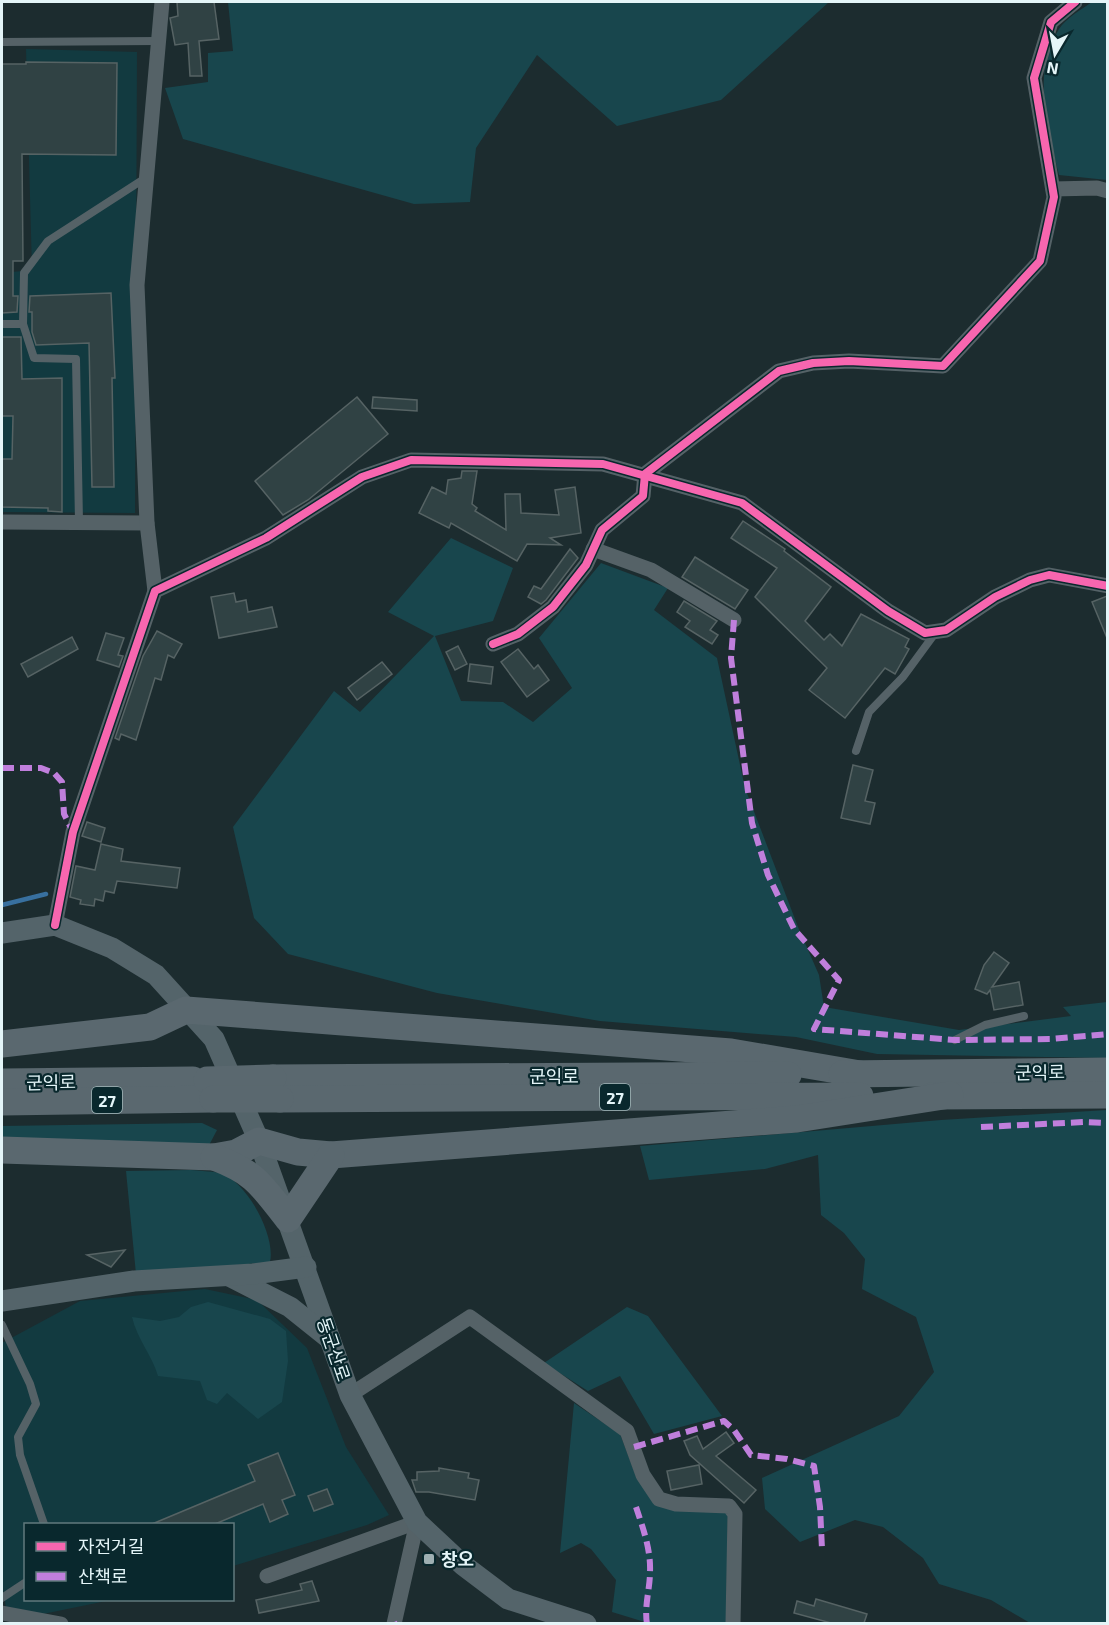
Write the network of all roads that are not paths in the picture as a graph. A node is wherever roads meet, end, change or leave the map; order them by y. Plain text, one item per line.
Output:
1 (162, 2) edge
2 (1075, 2) edge
3 (158, 41) junction
4 (2, 42) edge
5 (147, 177) junction
6 (1053, 189) junction
7 (1107, 192) edge
8 (2, 324) edge
9 (23, 324) junction
10 (645, 474) junction
11 (2, 522) edge
12 (79, 522) junction
13 (147, 523) junction
14 (593, 549) junction
15 (1107, 586) edge
16 (155, 591) junction
17 (734, 621) dead end
18 (937, 631) junction
19 (493, 644) dead end
20 (856, 751) dead end
21 (55, 925) junction
22 (2, 933) edge
23 (186, 1010) junction
24 (1024, 1016) dead end
25 (955, 1040) dead end
26 (2, 1044) edge
27 (1107, 1071) edge
28 (860, 1074) junction
29 (2, 1082) edge
30 (276, 1088) junction
31 (210, 1089) junction
32 (950, 1095) junction
33 (1107, 1095) edge
34 (2, 1102) edge
35 (259, 1142) junction
36 (2, 1150) edge
37 (330, 1155) junction
38 (214, 1157) junction
39 (288, 1219) junction
40 (306, 1267) junction
41 (228, 1275) junction
42 (2, 1301) edge
43 (2, 1325) edge
44 (330, 1339) junction
45 (350, 1395) junction
46 (417, 1522) junction
47 (44, 1523) edge
48 (267, 1576) dead end
49 (24, 1583) edge
50 (2, 1598) edge
51 (2, 1613) edge
52 (580, 1622) edge
53 (61, 1623) edge
54 (394, 1623) edge
55 (732, 1623) edge

1 - 3 street
2 - 6 street
3 - 4 lane
3 - 5 street
5 - 9 lane
5 - 13 street
6 - 7 street
6 - 10 street
8 - 9 lane
9 - 12 lane
10 - 14 street
10 - 16 street
10 - 18 street
11 - 12 street
12 - 13 street
13 - 16 street
14 - 17 street
14 - 19 street
15 - 18 street
16 - 21 street
18 - 20 lane
21 - 22 street
21 - 23 street, 동군산로
23 - 26 highway
23 - 28 highway
23 - 35 street, 동군산로
24 - 25 lane
27 - 28 highway, 군익로 / 27
28 - 30 highway, 군익로 / 27
29 - 31 highway, 군익로 / 27
30 - 31 highway, 군익로 / 27, bridge
30 - 32 highway, 군익로 / 27
31 - 34 highway, 군익로 / 27
32 - 33 highway, 군익로 / 27
32 - 37 highway
35 - 37 highway
35 - 38 highway
35 - 39 street, 동군산로
36 - 38 highway
37 - 39 highway
38 - 39 highway
39 - 40 street, 동군산로
40 - 41 street
40 - 44 street, 동군산로
41 - 42 street
41 - 44 street
43 - 47 lane
44 - 45 street, 동군산로
45 - 46 street, 동군산로
45 - 55 street
46 - 48 street
46 - 52 street, 동군산로
46 - 54 street
49 - 50 lane
51 - 53 street

